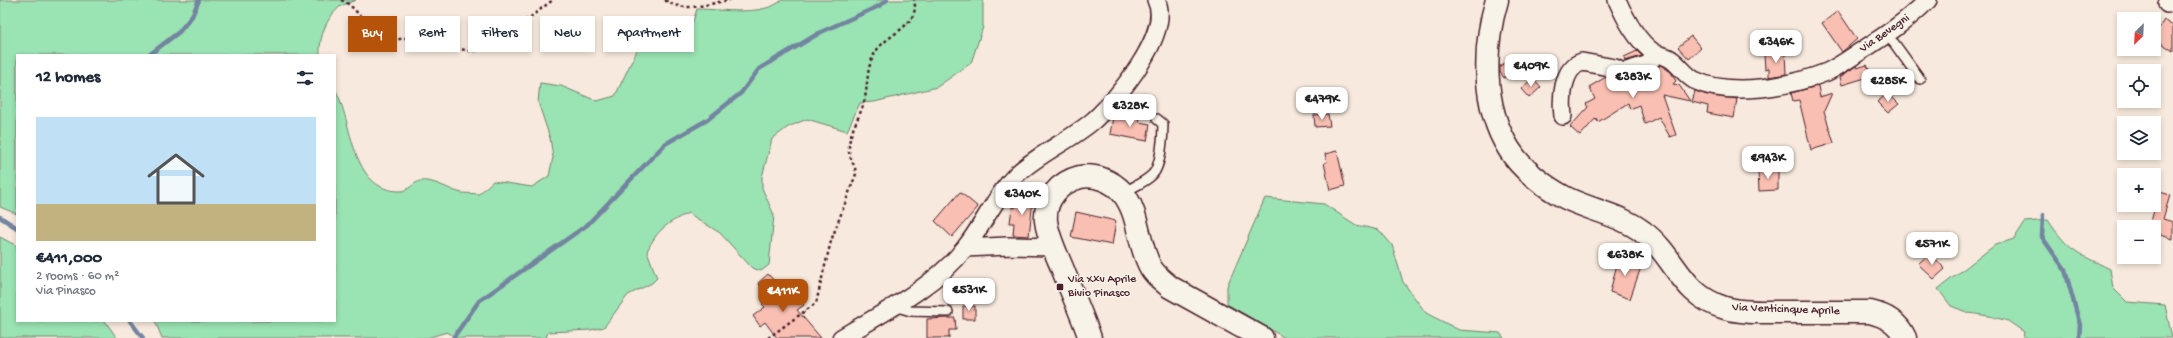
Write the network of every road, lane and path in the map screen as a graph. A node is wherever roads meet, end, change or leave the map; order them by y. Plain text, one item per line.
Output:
1 (341, 0) edge
2 (553, 0) edge
3 (665, 0) edge
4 (730, 0) edge
5 (914, 0) edge
6 (1156, 0) edge
7 (1497, 0) edge
8 (1617, 0) edge
9 (1928, 0) edge
10 (1885, 35) junction
11 (1655, 53) junction
12 (1920, 79) dead end
13 (1563, 116) dead end
14 (1157, 119) dead end
15 (1123, 193) junction
16 (1053, 247) junction
17 (965, 248) junction
18 (893, 306) junction
19 (948, 312) dead end
20 (853, 335) edge
21 (768, 338) edge
22 (1090, 338) edge
23 (1262, 338) edge
24 (1905, 338) edge

1 - 2 path
3 - 4 path
5 - 21 path
6 - 17 street
7 - 24 main road, Via Venticinque Aprile
8 - 11 street, Via Bevegni
9 - 10 street, Via Bevegni
10 - 11 street, Via Bevegni
10 - 12 lane
11 - 13 street
14 - 15 lane
15 - 16 main road
15 - 23 main road
16 - 17 street
16 - 22 main road
17 - 18 street
18 - 19 lane
18 - 20 street

